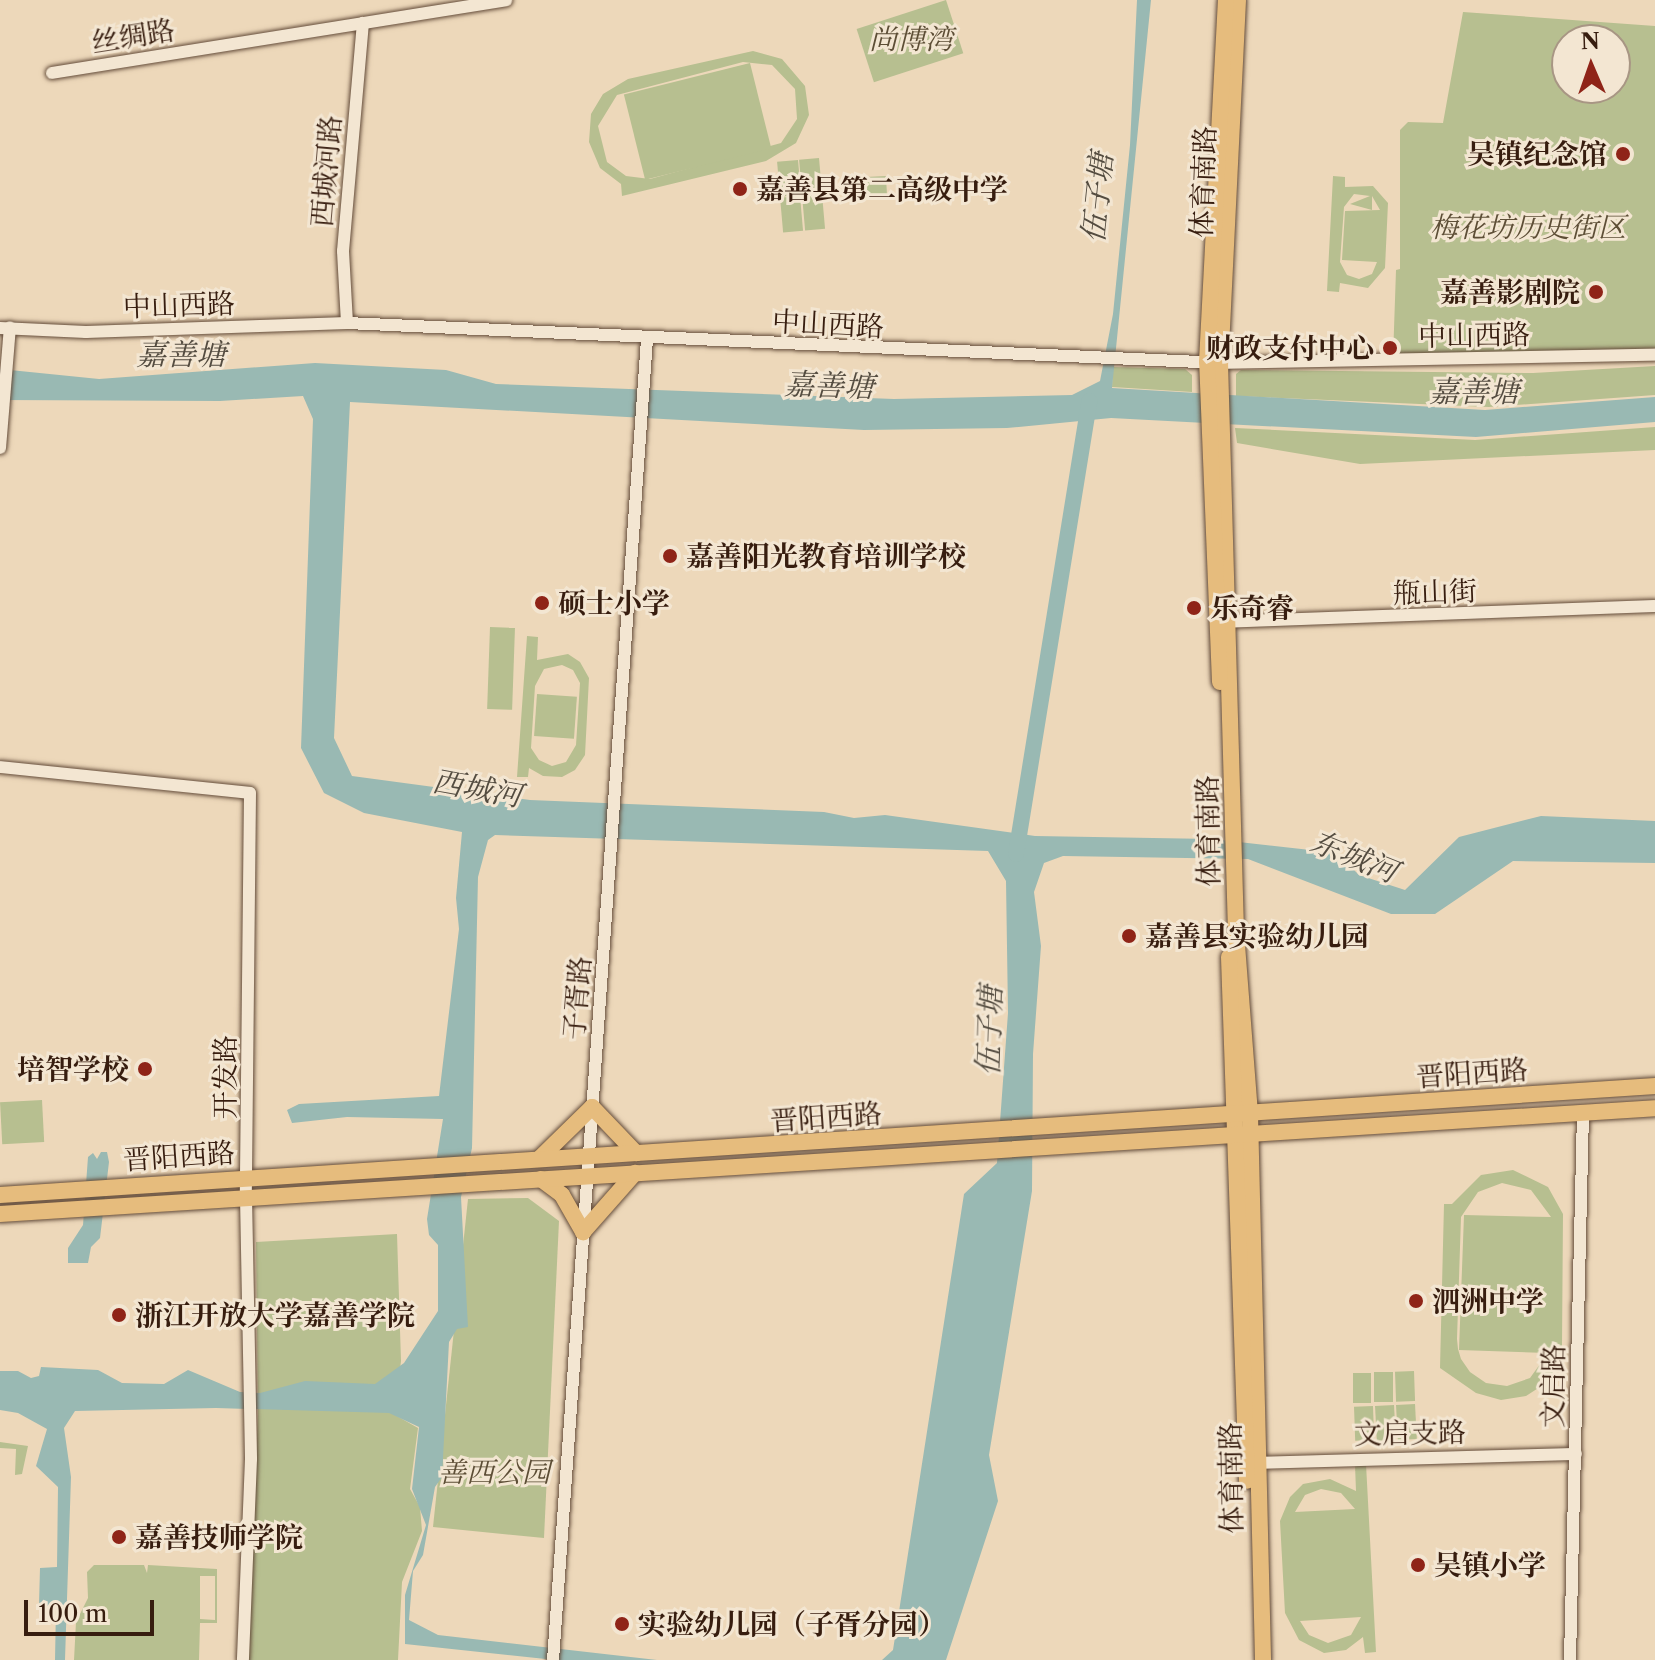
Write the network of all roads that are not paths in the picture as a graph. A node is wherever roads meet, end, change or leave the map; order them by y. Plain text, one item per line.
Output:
1 (506, 0) edge
2 (1226, 0) edge
3 (1238, 0) edge
4 (363, 23) junction
5 (52, 73) dead end
6 (347, 323) junction
7 (5, 328) edge
8 (647, 339) junction
9 (1655, 355) edge
10 (1214, 363) junction
11 (0, 448) edge
12 (1655, 606) edge
13 (1223, 622) junction
14 (0, 767) edge
15 (1655, 1086) edge
16 (592, 1107) junction
17 (1655, 1108) edge
18 (1583, 1114) junction
19 (1243, 1115) junction
20 (1240, 1136) junction
21 (636, 1153) junction
22 (588, 1155) junction
23 (540, 1158) junction
24 (635, 1173) junction
25 (587, 1176) junction
26 (248, 1177) junction
27 (541, 1179) junction
28 (0, 1195) edge
29 (246, 1197) junction
30 (0, 1214) edge
31 (583, 1232) junction
32 (1576, 1454) junction
33 (1252, 1463) junction
34 (243, 1660) edge
35 (553, 1660) edge
36 (1253, 1660) edge
37 (1263, 1660) edge
38 (1570, 1660) edge

1 - 4 street, 丝绸路
2 - 10 main road, 体育南路
3 - 10 main road, 体育南路
4 - 5 street, 丝绸路
4 - 6 street, 西城河路
6 - 7 street, 中山西路
6 - 8 street, 中山西路
7 - 11 street
8 - 10 street, 中山西路
8 - 16 street, 子胥路
9 - 10 street, 中山西路
10 - 13 main road, 体育南路
12 - 13 street, 甁山街
13 - 19 main road, 体育南路
14 - 26 street, 开发路
15 - 19 main road, 晋阳西路
16 - 21 main road
16 - 22 street, 子胥路
16 - 23 main road
17 - 18 main road, 晋阳西路
18 - 20 main road, 晋阳西路
18 - 32 street, 文启路
19 - 20 main road, 体育南路
19 - 21 main road, 晋阳西路
20 - 24 main road, 晋阳西路
20 - 33 main road, 体育南路
21 - 22 main road, 晋阳西路
22 - 23 main road, 晋阳西路
22 - 25 street, 子胥路
23 - 26 main road, 晋阳西路
24 - 25 main road, 晋阳西路
24 - 31 main road
25 - 27 main road, 晋阳西路
25 - 31 street, 子胥路
26 - 28 main road, 晋阳西路
26 - 29 street, 开发路
27 - 29 main road, 晋阳西路
27 - 31 main road
29 - 30 main road, 晋阳西路
29 - 34 street, 开发路
31 - 35 street, 子胥路
32 - 33 street, 文启支路
32 - 38 street, 文启路
33 - 36 main road, 体育南路
33 - 37 main road, 体育南路

